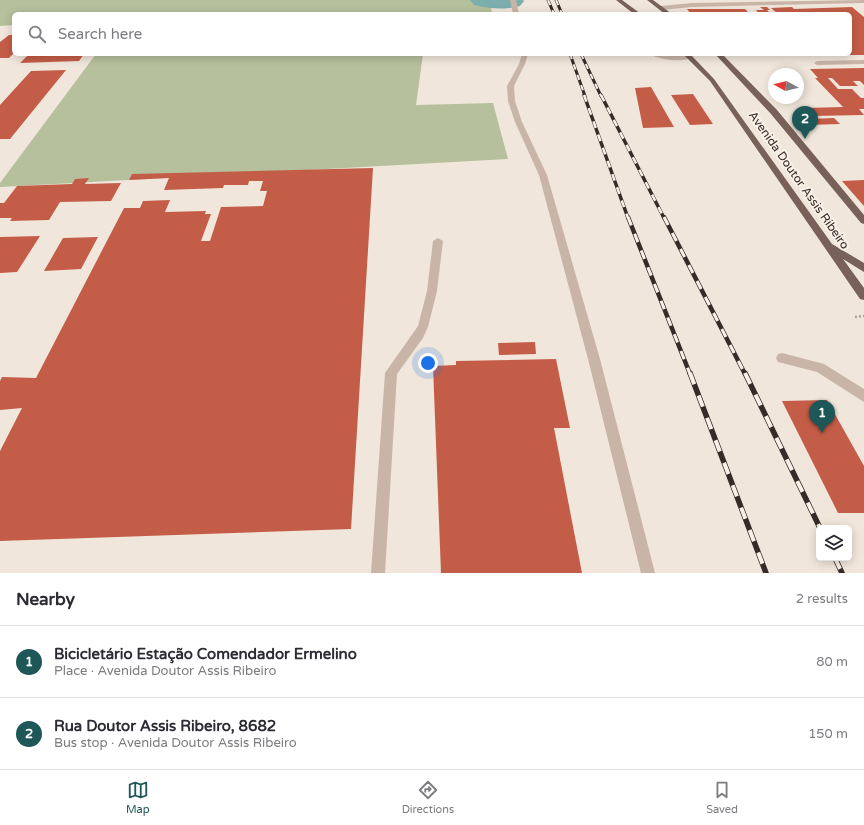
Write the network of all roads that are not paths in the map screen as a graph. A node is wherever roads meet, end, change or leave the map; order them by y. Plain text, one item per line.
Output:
1 (513, 0) edge
2 (619, 0) edge
3 (650, 0) edge
4 (864, 1) edge
5 (661, 8) junction
6 (515, 12) edge
7 (633, 12) edge
8 (666, 12) edge
9 (525, 56) edge
10 (661, 56) edge
11 (688, 56) edge
12 (720, 56) edge
13 (864, 62) edge
14 (817, 63) dead end
15 (864, 221) edge
16 (438, 241) dead end
17 (827, 244) junction
18 (864, 268) edge
19 (864, 296) edge
20 (782, 358) dead end
21 (864, 396) edge
22 (378, 573) edge
23 (648, 573) edge

1 - 6 street
2 - 7 main road
3 - 5 main road
4 - 5 street
5 - 8 main road
9 - 23 street
10 - 11 street
11 - 17 main road, Avenida Doutor Assis Ribeiro
12 - 15 main road, Avenida Doutor Assis Ribeiro
13 - 14 street
16 - 22 street
17 - 18 main road
17 - 19 main road, Avenida Doutor Assis Ribeiro
20 - 21 street

